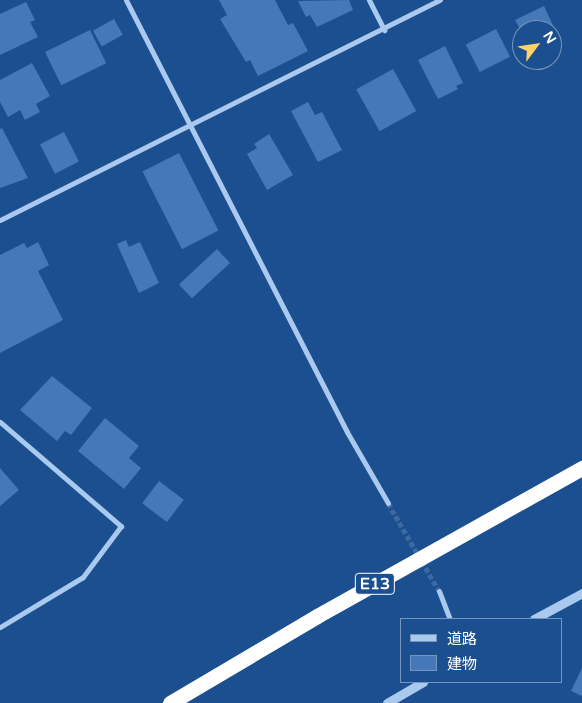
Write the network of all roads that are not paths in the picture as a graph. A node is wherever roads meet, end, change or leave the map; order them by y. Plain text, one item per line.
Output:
1 (126, 0) edge
2 (369, 0) edge
3 (440, 0) edge
4 (384, 30) junction
5 (189, 125) junction
6 (0, 220) edge
7 (0, 422) edge
8 (582, 468) edge
9 (388, 503) tunnel mouth
10 (439, 592) tunnel mouth
11 (582, 593) edge
12 (450, 618) edge
13 (536, 618) edge
14 (0, 627) edge
15 (421, 683) edge
16 (170, 703) edge
17 (387, 703) edge

1 - 5 street
2 - 4 street
3 - 4 street
4 - 5 street
5 - 6 street
5 - 9 street
7 - 14 street
8 - 16 highway, E13
10 - 12 street
11 - 13 street
15 - 17 street

